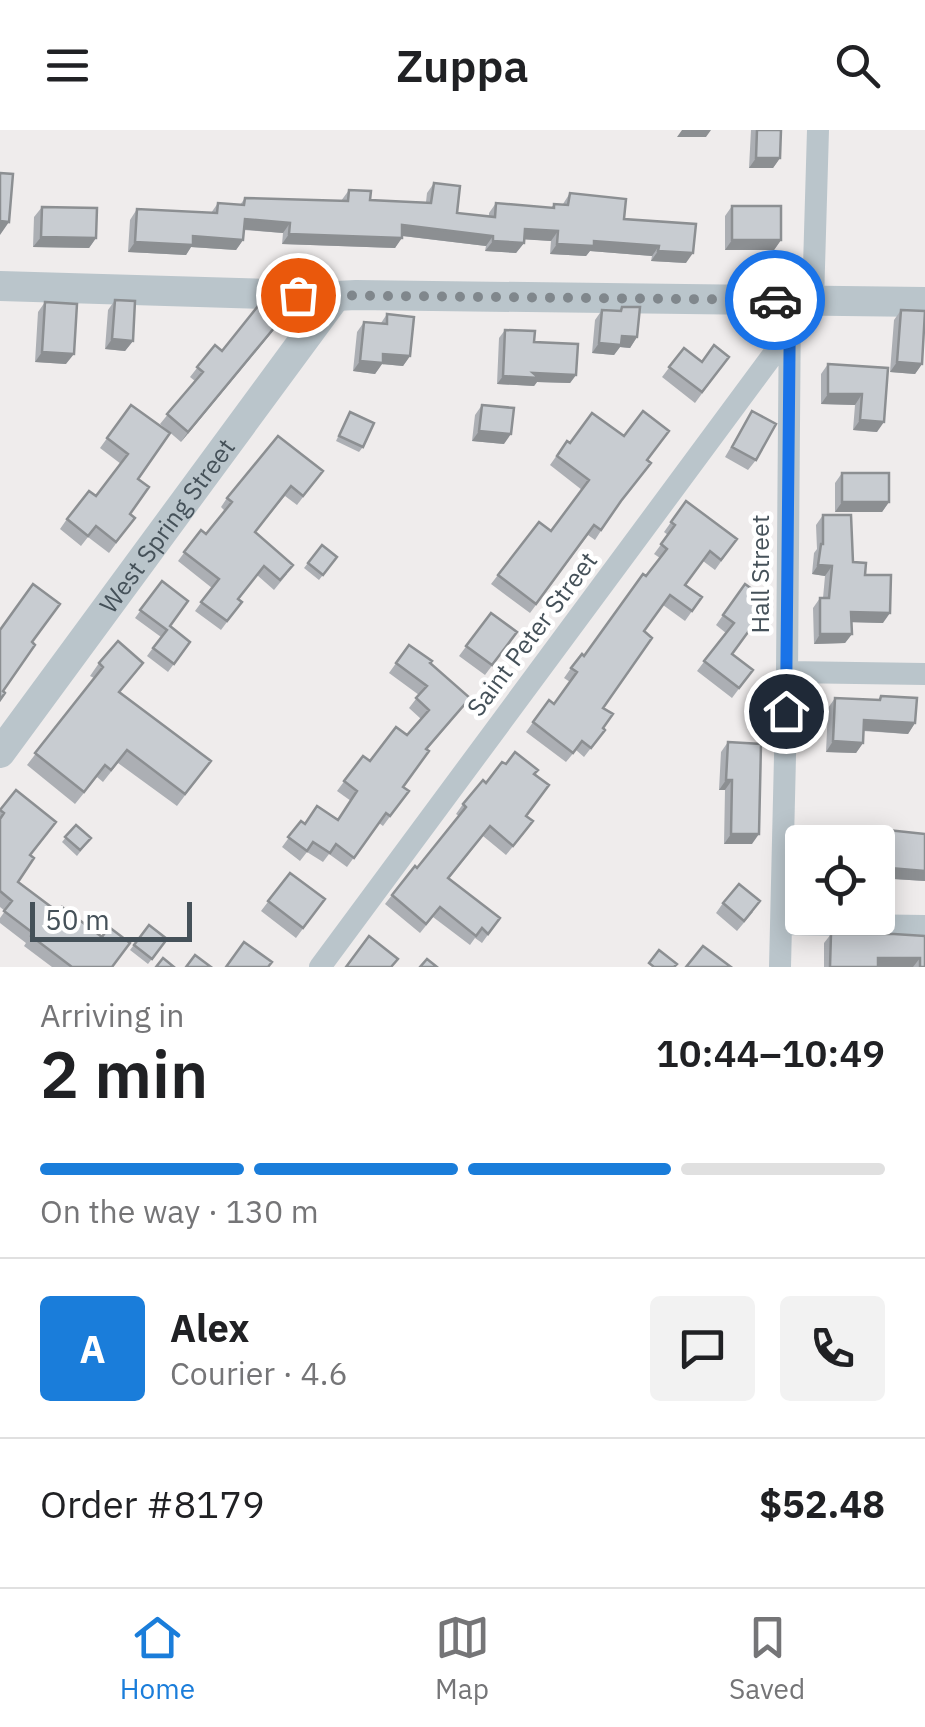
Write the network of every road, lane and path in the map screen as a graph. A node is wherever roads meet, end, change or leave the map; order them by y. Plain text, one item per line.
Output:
1 (818, 130) edge
2 (0, 286) edge
3 (336, 296) junction
4 (802, 301) junction
5 (925, 302) edge
6 (789, 333) junction
7 (787, 672) junction
8 (925, 674) edge
9 (0, 753) edge
10 (782, 924) junction
11 (925, 926) edge
12 (320, 967) edge
13 (780, 967) edge

1 - 4 street, Hall Street
2 - 3 street
3 - 4 street
3 - 9 street, West Spring Street
4 - 5 street
4 - 6 street, Hall Street
6 - 7 street, Hall Street
6 - 12 street, Saint Peter Street
7 - 8 street
7 - 10 street, Hall Street
10 - 11 street
10 - 13 street, Hall Street

